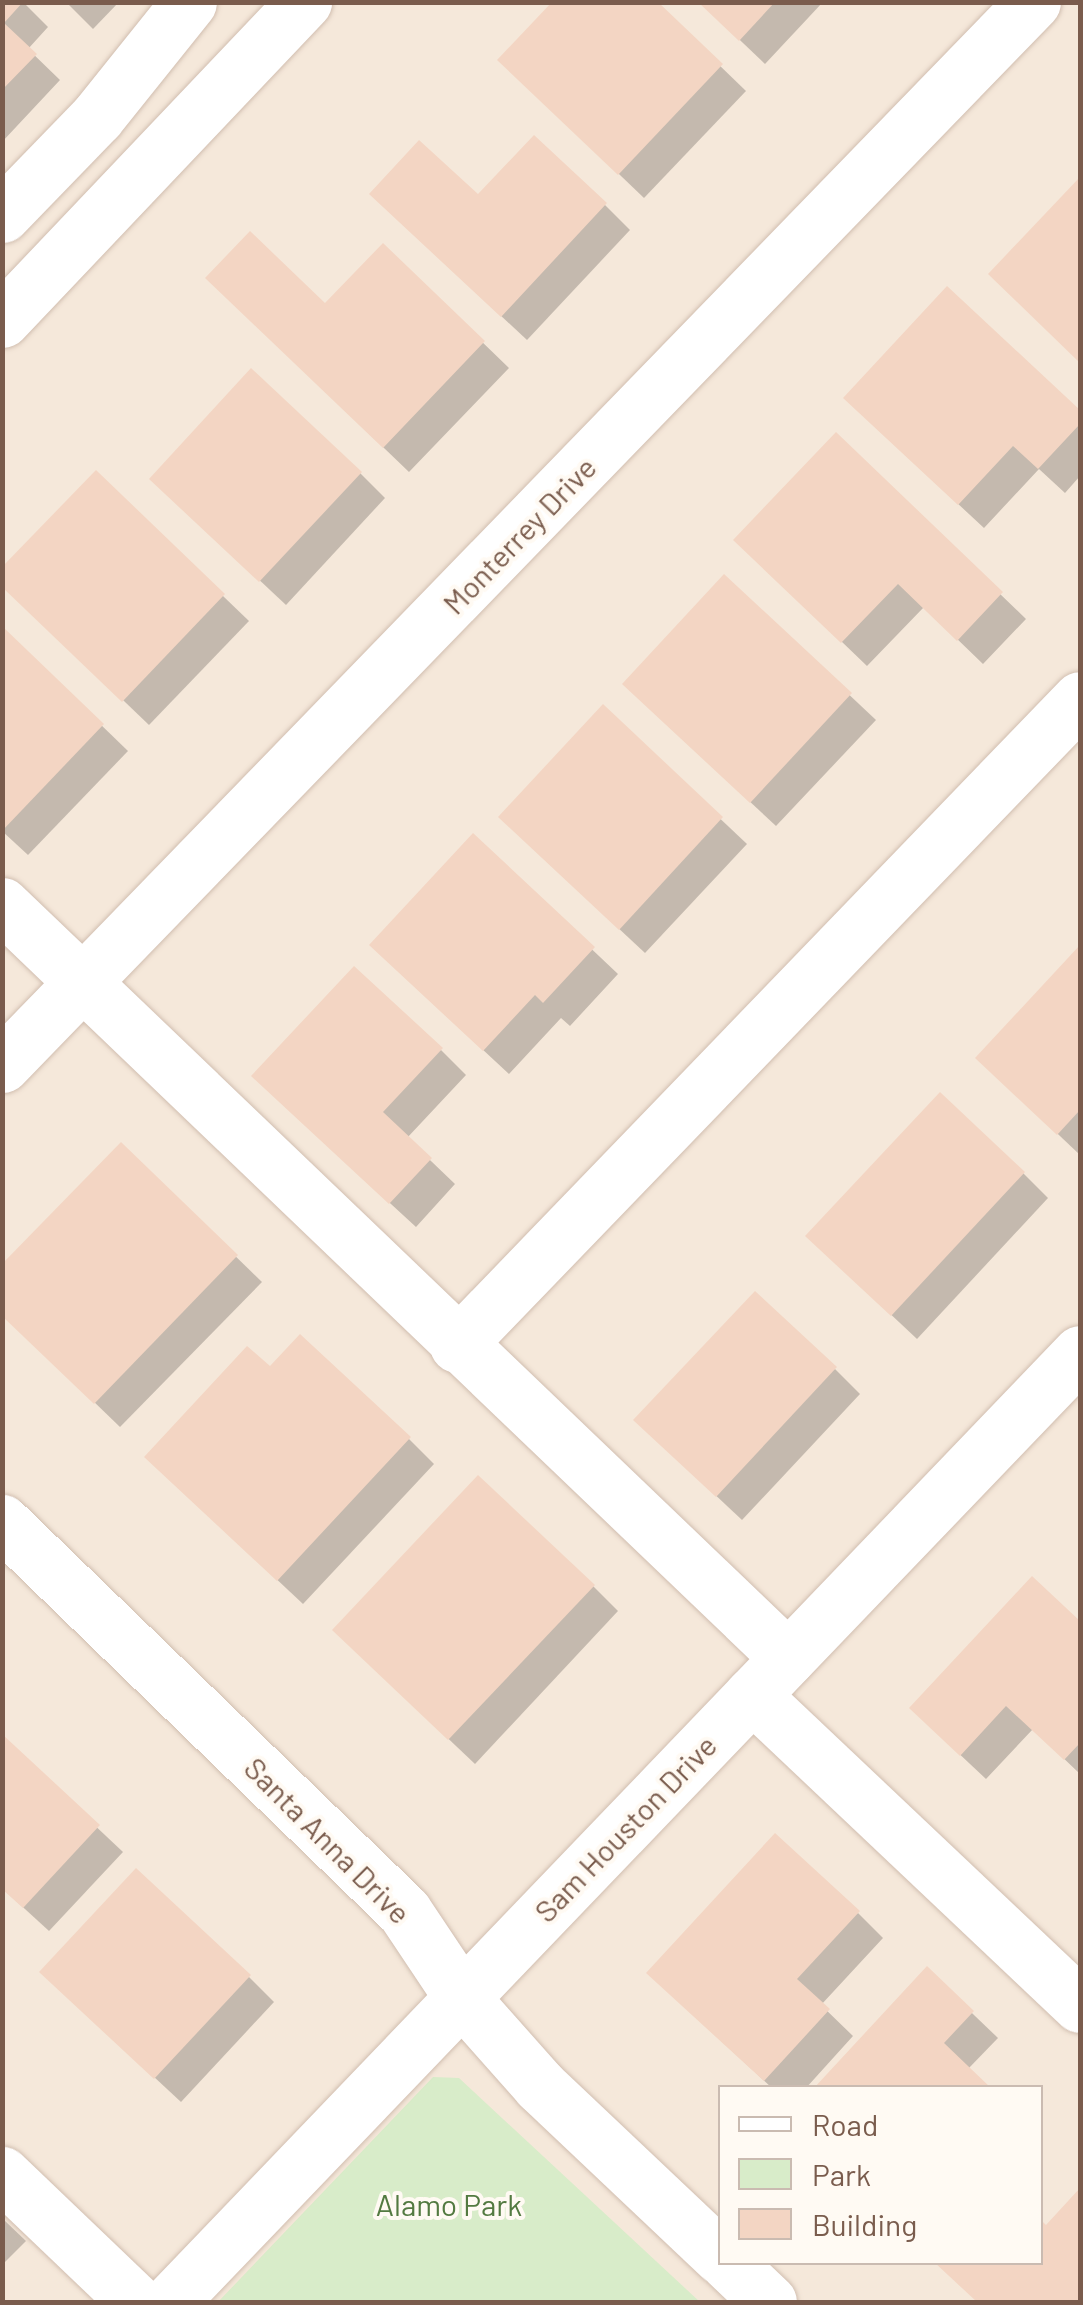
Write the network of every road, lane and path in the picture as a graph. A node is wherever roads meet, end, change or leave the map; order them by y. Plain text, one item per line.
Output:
1 (189, 2) edge
2 (304, 2) edge
3 (1034, 2) edge
4 (2, 215) edge
5 (2, 320) edge
6 (1080, 698) edge
7 (2, 905) edge
8 (83, 982) junction
9 (2, 1065) edge
10 (457, 1345) junction
11 (1076, 1367) edge
12 (2, 1522) edge
13 (770, 1676) junction
14 (462, 1998) junction
15 (1080, 2005) edge
16 (2, 2174) edge
17 (718, 2254) edge
18 (730, 2265) edge
19 (136, 2302) edge
20 (170, 2302) edge
21 (769, 2302) edge

1 - 4 street
2 - 5 street
3 - 8 street, Monterrey Drive
6 - 10 street
7 - 8 street
8 - 9 street, Monterrey Drive
8 - 10 street
10 - 13 street
11 - 13 street, Sam Houston Drive
12 - 14 street, Santa Anna Drive
13 - 14 street, Sam Houston Drive
13 - 15 street
14 - 17 street, Santa Anna Drive
14 - 20 street, Sam Houston Drive
16 - 19 street
18 - 21 street

